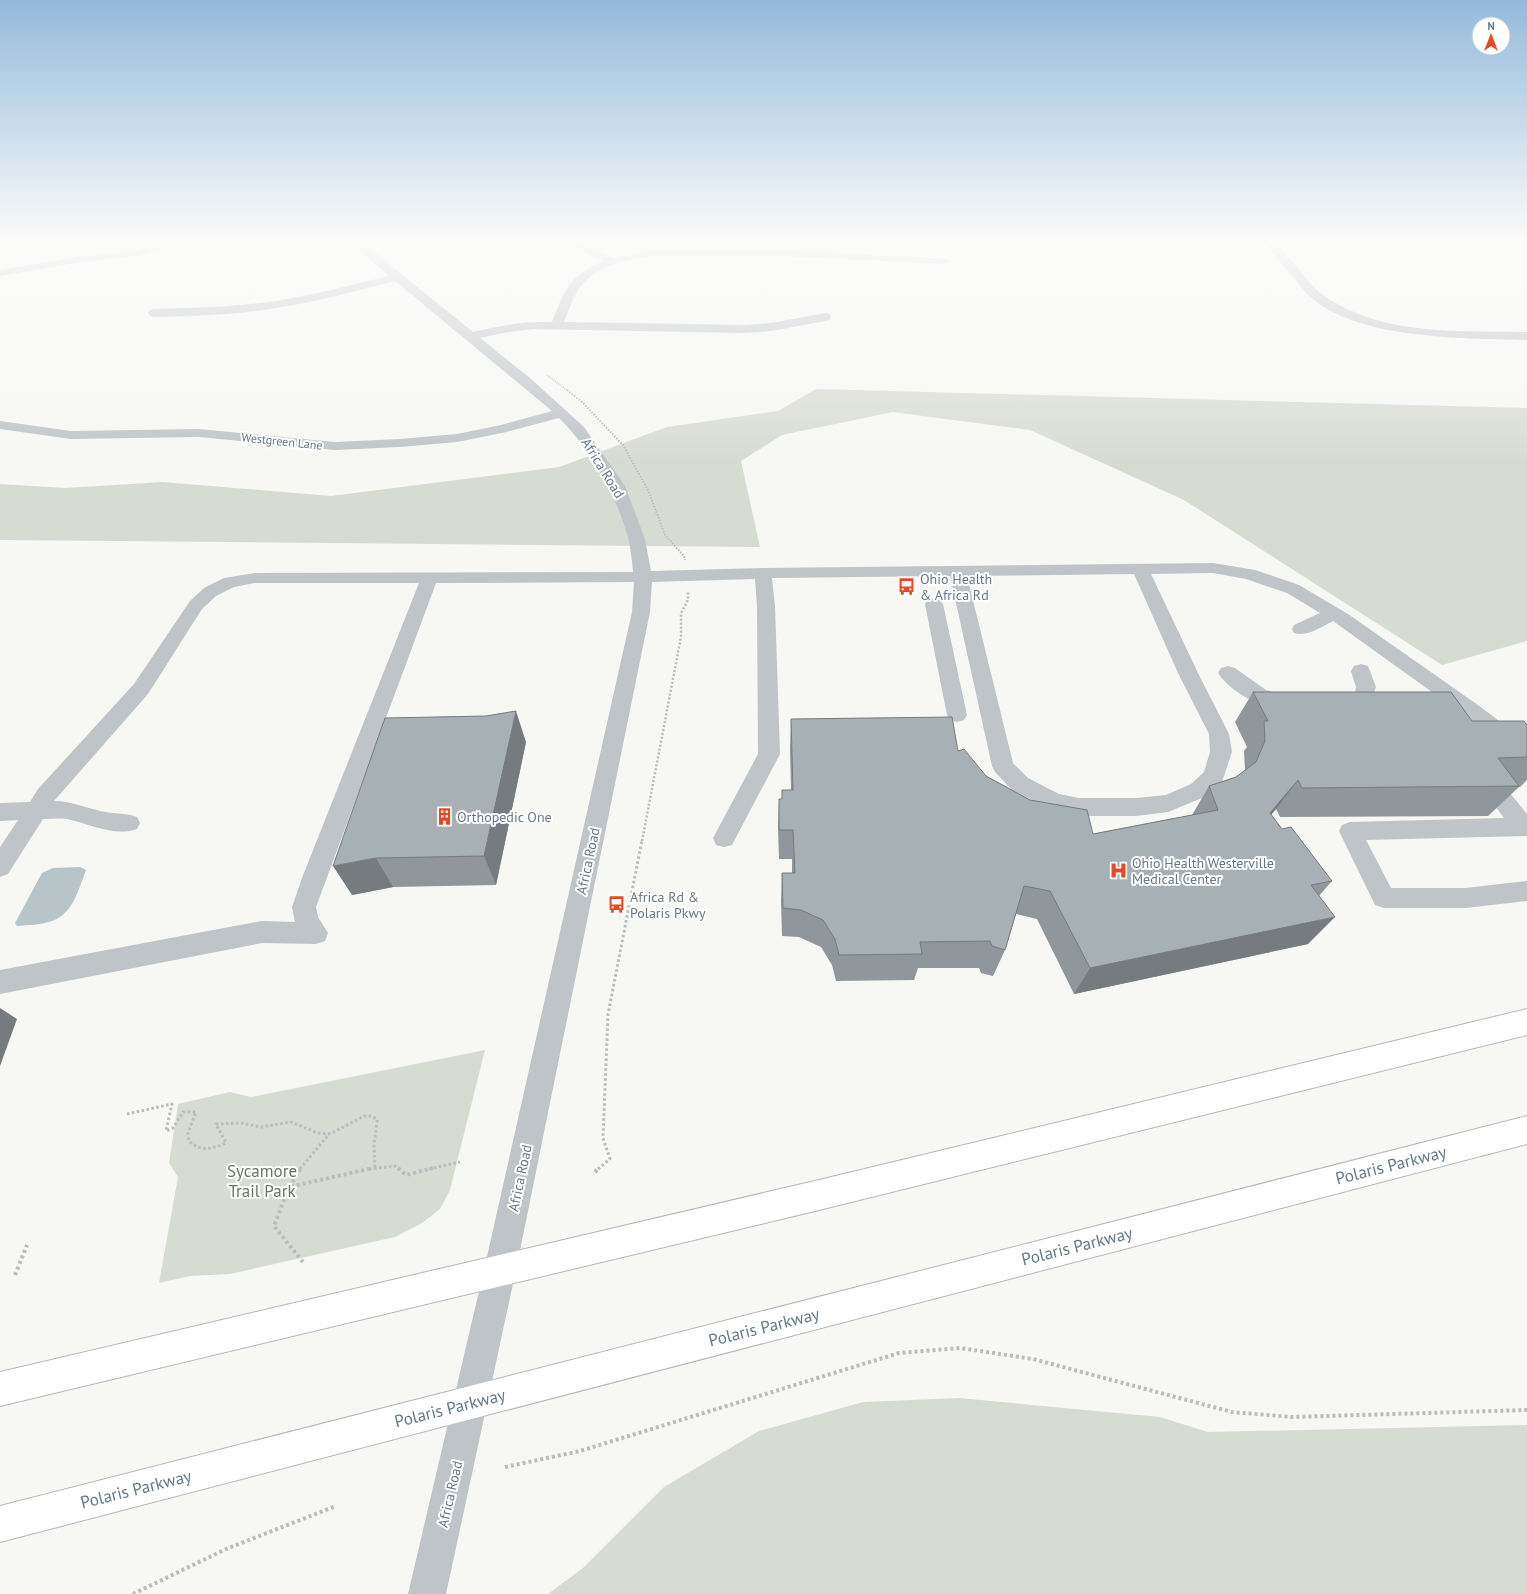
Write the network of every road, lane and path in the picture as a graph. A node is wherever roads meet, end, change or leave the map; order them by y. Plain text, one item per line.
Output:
1 (441, 313) edge
2 (562, 313) edge
3 (1348, 313) edge
4 (825, 317) dead end
5 (557, 325) junction
6 (1527, 336) edge
7 (470, 337) junction
8 (562, 413) junction
9 (0, 425) edge
10 (1140, 569) junction
11 (957, 571) junction
12 (763, 573) junction
13 (643, 577) junction
14 (430, 579) junction
15 (688, 592) dead end
16 (934, 604) dead end
17 (1334, 613) junction
18 (1301, 629) dead end
19 (1361, 672) dead end
20 (1228, 673) dead end
21 (949, 674) junction
22 (981, 674) junction
23 (1302, 701) edge
24 (1325, 701) edge
25 (1471, 710) junction
26 (957, 715) dead end
27 (1456, 724) edge
28 (1527, 753) edge
29 (1492, 787) edge
30 (37, 810) junction
31 (0, 812) edge
32 (129, 822) dead end
33 (1525, 827) edge
34 (724, 838) dead end
35 (0, 867) edge
36 (1527, 891) edge
37 (0, 982) edge
38 (1527, 1022) edge
39 (127, 1114) dead end
40 (1527, 1130) edge
41 (330, 1134) junction
42 (460, 1162) dead end
43 (375, 1168) junction
44 (595, 1172) dead end
45 (290, 1187) junction
46 (27, 1245) dead end
47 (303, 1262) dead end
48 (500, 1270) junction
49 (16, 1275) dead end
50 (0, 1389) edge
51 (470, 1403) junction
52 (1527, 1410) edge
53 (505, 1467) dead end
54 (336, 1506) dead end
55 (0, 1524) edge
56 (133, 1594) edge
57 (427, 1594) edge

1 - 7 street, Africa Road
2 - 5 street
3 - 6 street
4 - 5 street
5 - 7 street
7 - 8 street, Africa Road
8 - 9 street, Westgreen Lane
8 - 13 street, Africa Road
10 - 11 street
10 - 17 street
10 - 22 street
11 - 12 street
11 - 22 street
12 - 13 street
12 - 34 street
13 - 14 street
13 - 48 street, Africa Road
14 - 30 street
14 - 37 street
15 - 44 path
16 - 21 street
17 - 18 street
17 - 25 street
19 - 24 street
20 - 23 street
21 - 22 street
21 - 26 street
25 - 27 street
25 - 28 street
29 - 33 street
30 - 31 street
30 - 32 street
30 - 35 street
33 - 36 street
38 - 48 main road
39 - 41 path
40 - 51 main road, Polaris Parkway
41 - 43 path
41 - 45 path
42 - 43 path
43 - 45 path
45 - 47 path
46 - 49 path
48 - 50 main road
48 - 51 street, Africa Road
51 - 55 main road, Polaris Parkway
51 - 57 street, Africa Road
52 - 53 path
54 - 56 path

